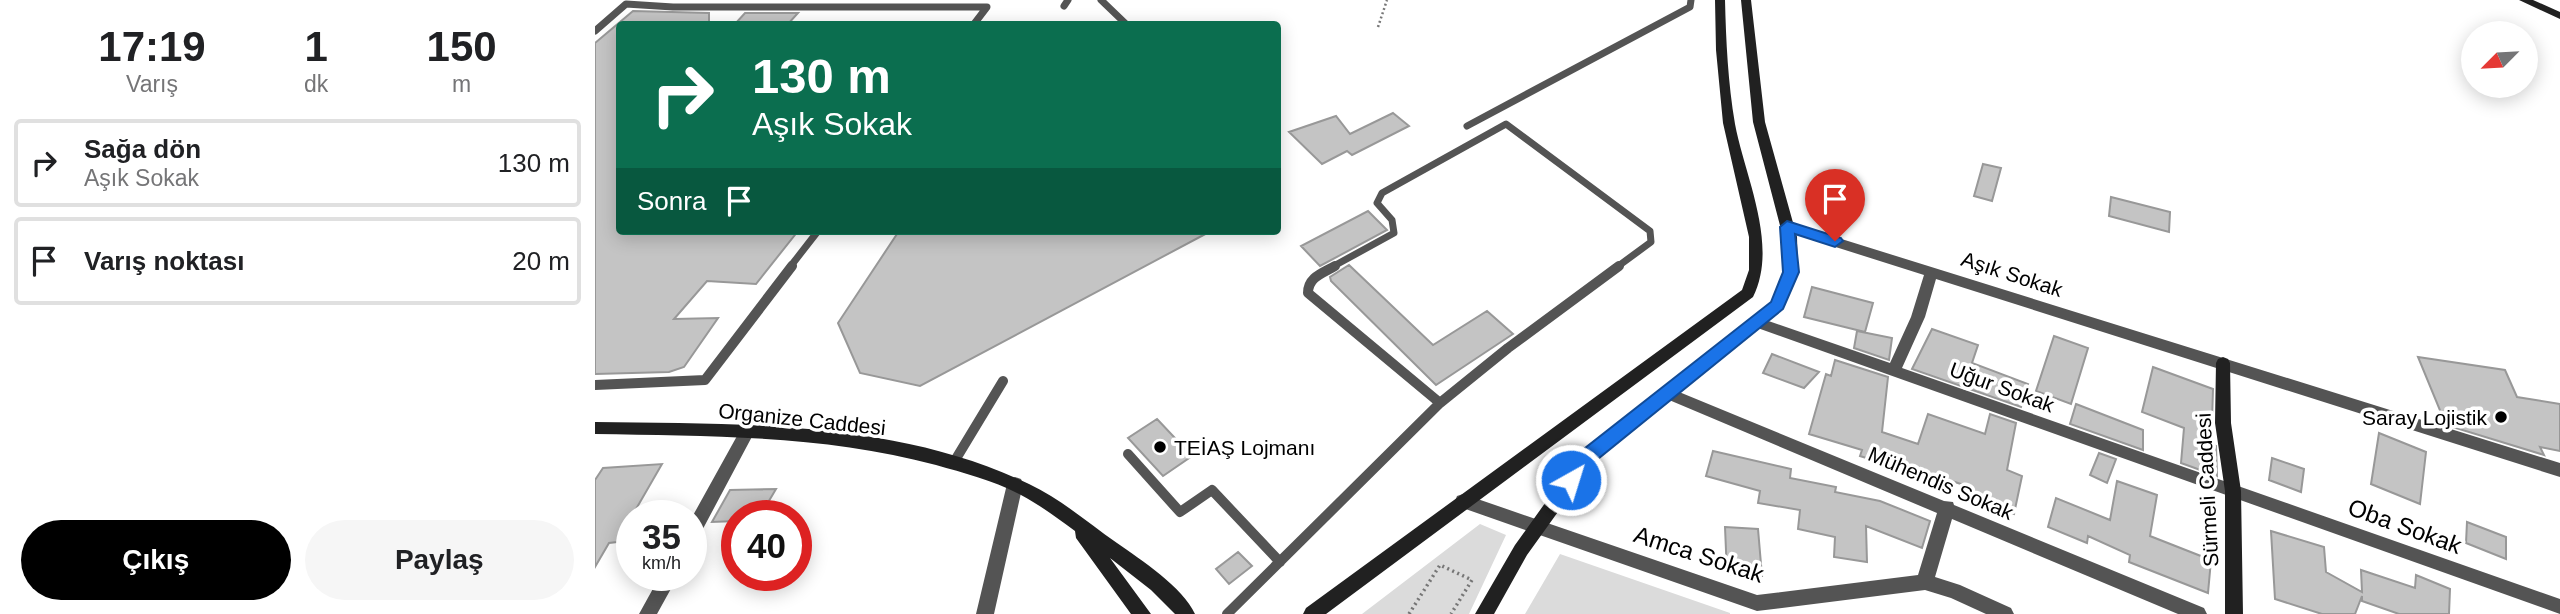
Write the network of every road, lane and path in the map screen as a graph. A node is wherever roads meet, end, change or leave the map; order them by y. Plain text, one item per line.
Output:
1 (681, 0) edge
2 (1101, 0) edge
3 (1387, 0) edge
4 (1692, 0) edge
5 (1720, 0) edge
6 (1746, 0) edge
7 (2524, 0) edge
8 (2550, 0) edge
9 (673, 7) junction
10 (2560, 8) edge
11 (2560, 16) edge
12 (976, 21) edge
13 (1123, 21) edge
14 (1378, 27) dead end
15 (595, 31) edge
16 (1467, 126) dead end
17 (1787, 227) junction
18 (815, 235) edge
19 (1932, 271) junction
20 (1757, 321) junction
21 (2223, 363) junction
22 (1893, 370) junction
23 (1003, 381) dead end
24 (595, 385) edge
25 (1667, 393) junction
26 (1440, 403) junction
27 (595, 428) edge
28 (747, 431) junction
29 (1128, 454) dead end
30 (954, 462) junction
31 (2560, 470) edge
32 (1015, 484) junction
33 (2233, 491) junction
34 (1464, 500) junction
35 (707, 505) edge
36 (1947, 508) junction
37 (1073, 521) junction
38 (1538, 525) junction
39 (1280, 562) junction
40 (1925, 582) junction
41 (661, 591) edge
42 (2560, 607) edge
43 (1758, 609) edge
44 (648, 614) edge
45 (985, 614) edge
46 (1142, 614) edge
47 (1187, 614) edge
48 (1227, 614) edge
49 (1312, 614) edge
50 (1409, 614) edge
51 (1451, 614) edge
52 (1484, 614) edge
53 (2005, 614) edge
54 (2198, 614) edge
55 (2234, 614) edge

1 - 9 lane
2 - 13 lane
3 - 14 path
4 - 16 lane
5 - 34 street
6 - 17 street
7 - 11 street
8 - 10 street
9 - 12 lane
9 - 15 lane
17 - 19 street, Aşık Sokak
17 - 20 street
18 - 24 lane
19 - 21 street, Aşık Sokak
19 - 22 street
20 - 22 street, Uğur Sokak
20 - 25 street
21 - 31 street, Aşık Sokak
21 - 33 street, Sürmeli Caddesi
22 - 33 street, Uğur Sokak
23 - 30 lane
25 - 36 street, Mühendis Sokak
25 - 38 street
26 - 26 lane
26 - 39 lane
27 - 28 street, Organize Caddesi
28 - 30 street, Organize Caddesi
28 - 35 street
29 - 39 lane
30 - 32 street, Organize Caddesi
32 - 37 street, Organize Caddesi
32 - 45 street
33 - 42 street, Oba Sokak
33 - 55 street, Sürmeli Caddesi
34 - 38 street, Amca Sokak
34 - 49 street
36 - 40 street
36 - 54 street, Mühendis Sokak
37 - 46 street
37 - 47 street, Organize Caddesi
38 - 43 street, Amca Sokak
38 - 52 street
39 - 48 lane
40 - 43 street, Amca Sokak
40 - 53 street, Amca Sokak
41 - 44 street
50 - 51 path

